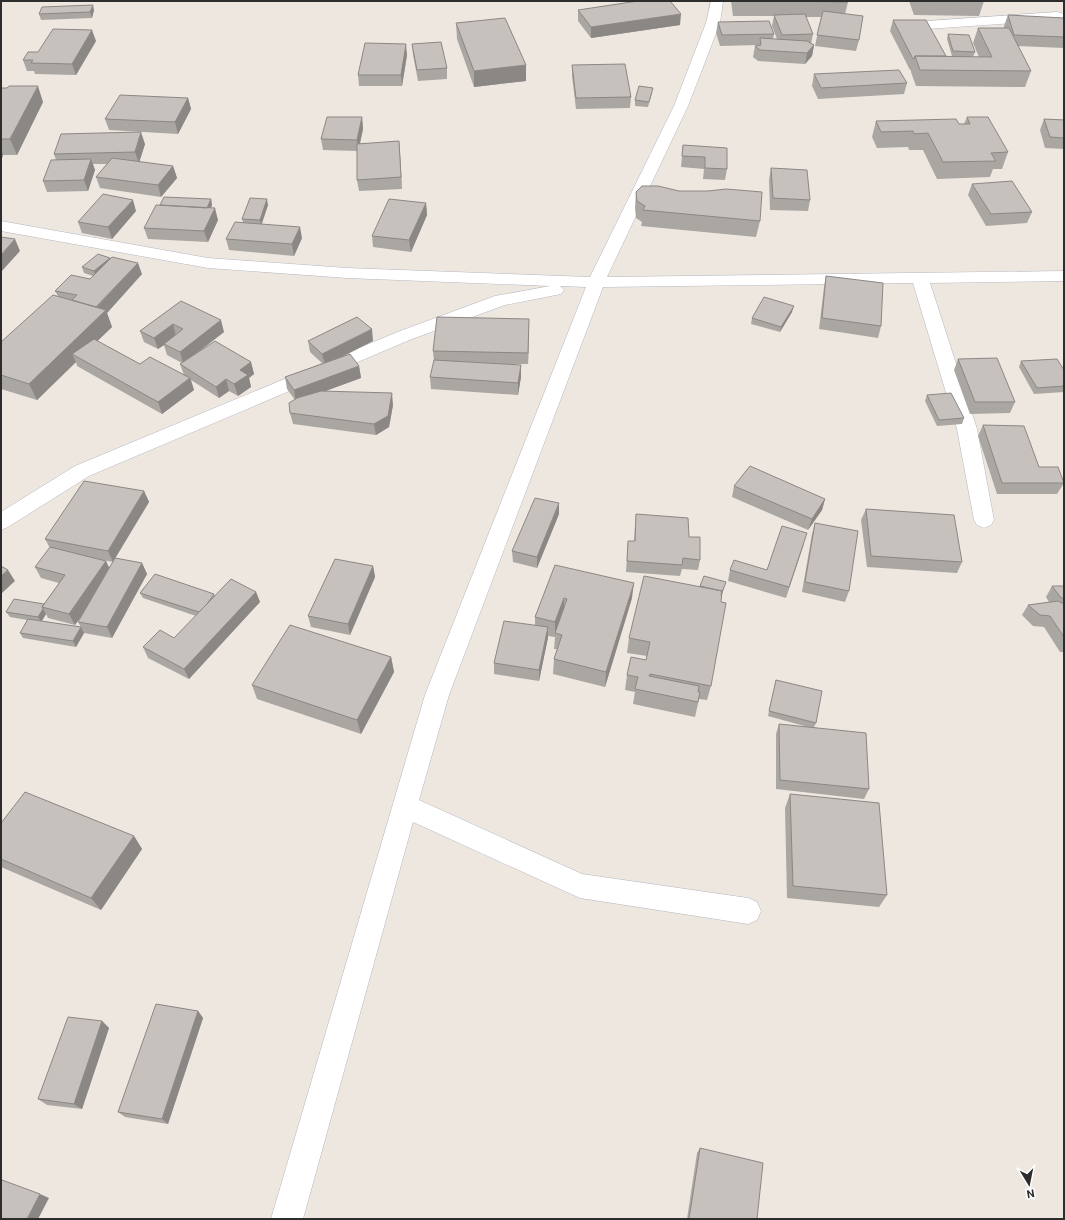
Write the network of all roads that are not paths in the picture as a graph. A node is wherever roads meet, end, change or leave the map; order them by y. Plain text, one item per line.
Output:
1 (717, 1) edge
2 (1057, 14) edge
3 (895, 27) edge
4 (1, 226) edge
5 (1064, 276) edge
6 (920, 278) junction
7 (596, 282) junction
8 (984, 520) dead end
9 (1, 522) edge
10 (405, 806) junction
11 (748, 911) dead end
12 (287, 1219) edge

1 - 7 street
2 - 3 street
4 - 7 street
5 - 6 street
6 - 7 street
6 - 8 street
7 - 9 street
7 - 10 street
10 - 11 street
10 - 12 street

